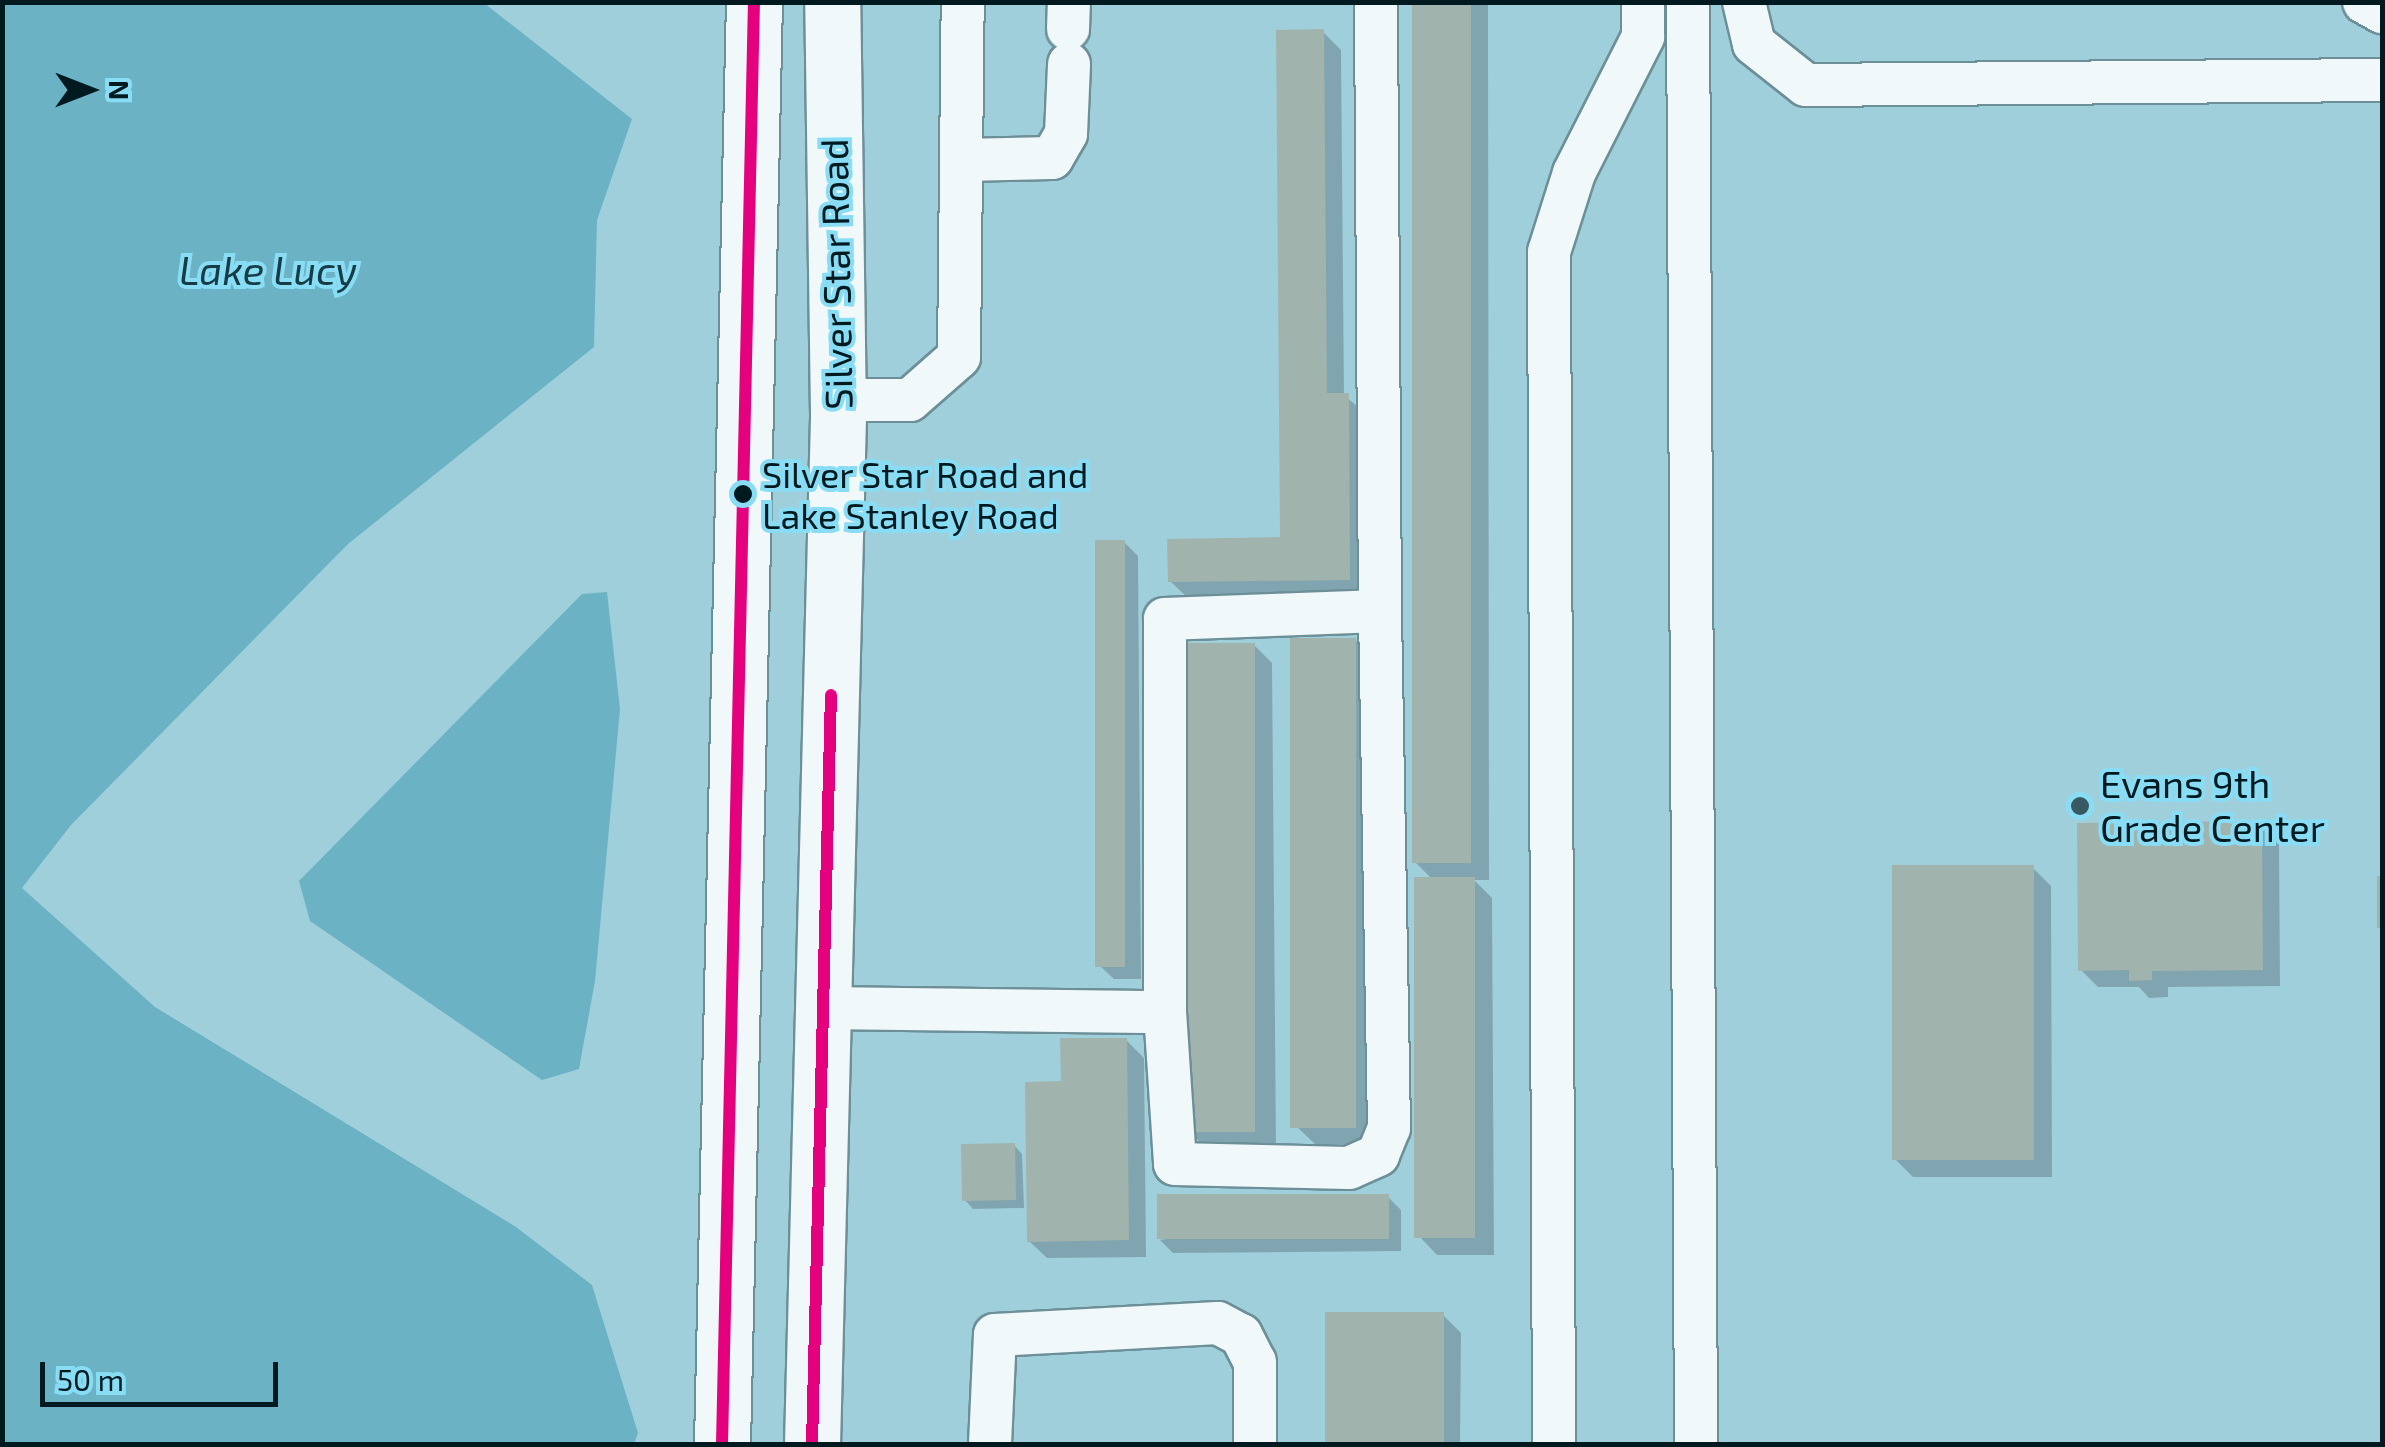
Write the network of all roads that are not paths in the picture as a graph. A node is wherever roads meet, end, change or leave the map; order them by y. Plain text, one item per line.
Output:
1 (754, 2) edge
2 (832, 2) edge
3 (963, 2) edge
4 (1376, 2) edge
5 (1643, 2) edge
6 (1688, 2) edge
7 (1744, 2) edge
8 (2364, 2) edge
9 (2382, 12) edge
10 (1069, 32) edge
11 (2382, 80) edge
12 (963, 160) junction
13 (838, 400) junction
14 (1380, 610) junction
15 (823, 1008) junction
16 (1165, 1012) junction
17 (722, 1444) edge
18 (812, 1444) edge
19 (990, 1444) edge
20 (1254, 1444) edge
21 (1554, 1444) edge
22 (1696, 1444) edge

1 - 17 main road
2 - 13 main road, Silver Star Road
3 - 12 lane
4 - 14 lane
5 - 21 lane
6 - 22 lane
7 - 11 lane
8 - 9 lane
10 - 12 lane
12 - 13 lane
13 - 15 main road, Silver Star Road
14 - 16 lane
14 - 16 lane
15 - 16 lane
15 - 18 main road, Silver Star Road
19 - 20 lane

